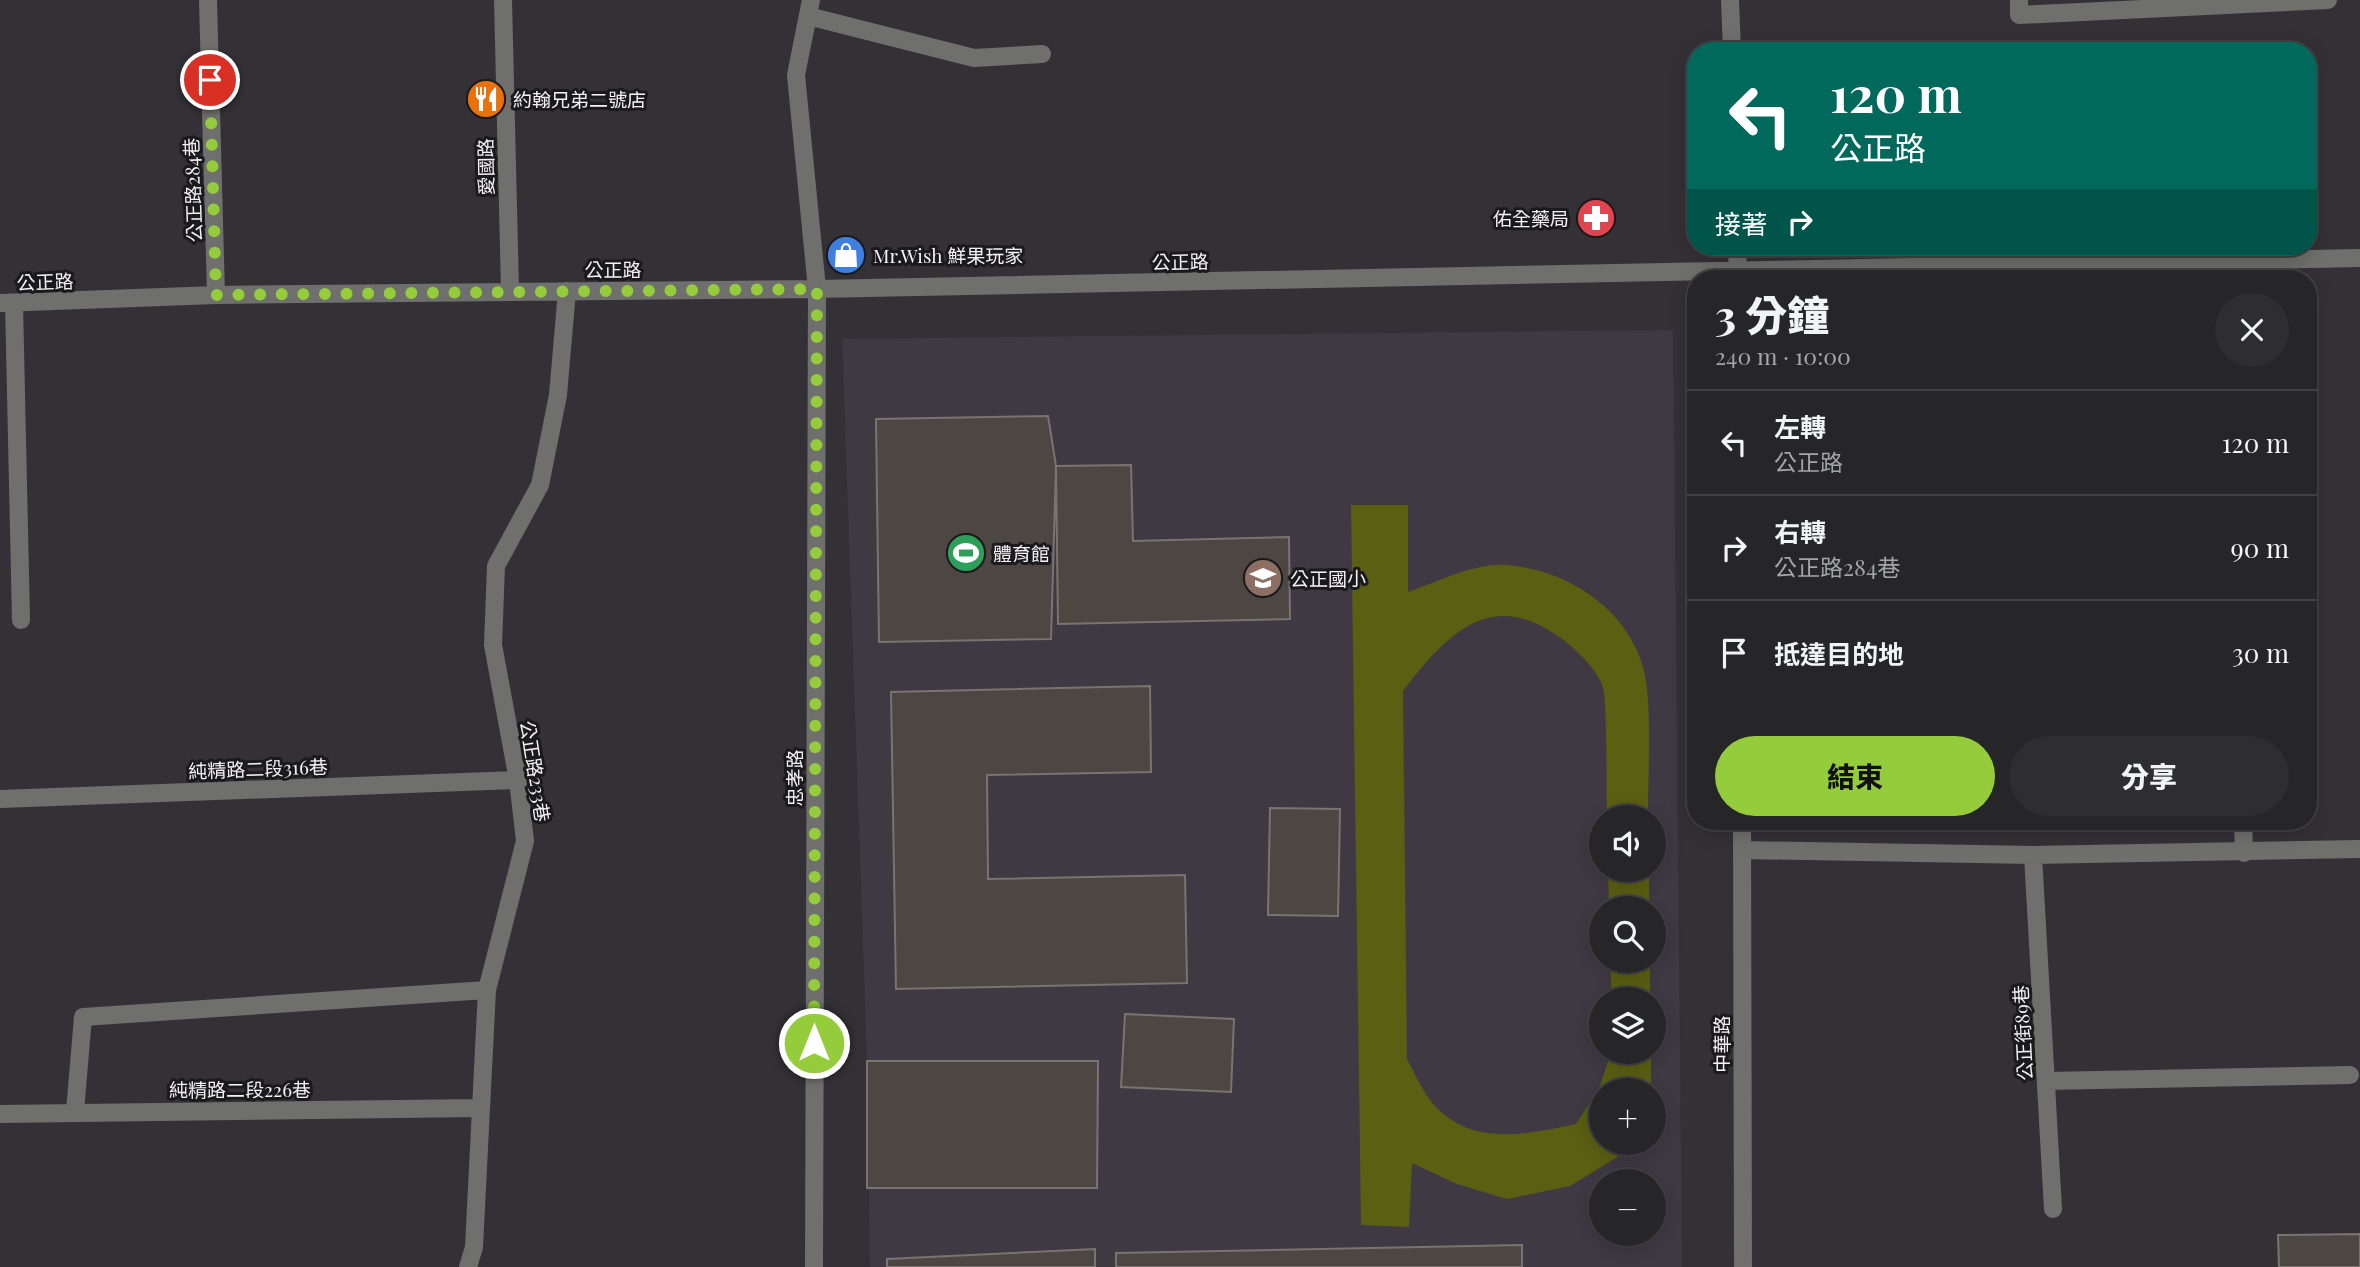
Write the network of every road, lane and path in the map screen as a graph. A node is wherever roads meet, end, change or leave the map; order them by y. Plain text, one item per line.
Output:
1 (208, 0) edge
2 (503, 0) edge
3 (1730, 0) edge
4 (2019, 0) edge
5 (2328, 0) edge
6 (810, 8) edge
7 (1732, 42) edge
8 (1042, 54) dead end
9 (2360, 258) edge
10 (2235, 270) edge
11 (1687, 276) edge
12 (817, 289) junction
13 (510, 290) junction
14 (567, 290) junction
15 (216, 295) junction
16 (7, 303) edge
17 (21, 620) dead end
18 (518, 780) junction
19 (0, 799) edge
20 (1742, 830) edge
21 (2244, 830) edge
22 (2360, 849) edge
23 (1742, 850) junction
24 (2244, 853) junction
25 (2033, 855) junction
26 (486, 990) junction
27 (2350, 1075) dead end
28 (2046, 1081) junction
29 (480, 1108) junction
30 (75, 1111) junction
31 (0, 1114) edge
32 (2053, 1209) dead end
33 (468, 1267) edge
34 (814, 1267) edge
35 (1743, 1267) edge

1 - 15 street, 公正路284巷
2 - 13 street, 愛國路
3 - 7 street
4 - 5 street
6 - 8 street
6 - 12 street, 忠孝路
9 - 10 street, 公正路
11 - 12 street, 公正路
12 - 14 street, 公正路
12 - 34 street, 忠孝路
13 - 14 street, 公正路
13 - 15 street, 公正路
14 - 18 street, 公正路233巷
15 - 16 street, 公正路
16 - 17 street
18 - 19 street, 純精路二段316巷
18 - 26 street, 公正路233巷
20 - 23 street, 中華路
21 - 24 street
22 - 24 street
23 - 25 street
23 - 35 street, 中華路
24 - 25 street
25 - 28 street, 公正街89巷
26 - 29 street, 公正路233巷
26 - 30 street
27 - 28 street
28 - 32 street, 公正街89巷
29 - 30 street, 純精路二段226巷
29 - 33 street, 公正路233巷
30 - 31 street, 純精路二段226巷

